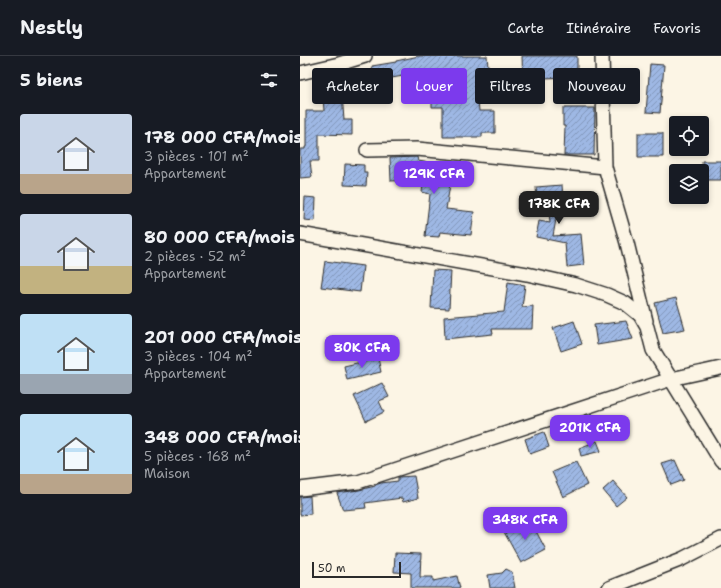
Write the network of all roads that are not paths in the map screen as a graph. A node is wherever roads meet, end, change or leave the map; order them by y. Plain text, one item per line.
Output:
1 (366, 56) edge
2 (602, 56) edge
3 (300, 73) edge
4 (366, 150) dead end
5 (605, 166) junction
6 (300, 234) edge
7 (647, 327) junction
8 (721, 368) edge
9 (671, 380) junction
10 (721, 461) edge
11 (300, 489) edge
12 (721, 539) edge
13 (616, 587) edge

1 - 3 street
2 - 5 street
4 - 5 street
5 - 7 street
6 - 7 street
7 - 9 street
8 - 9 street
9 - 10 street
9 - 11 street
12 - 13 street

